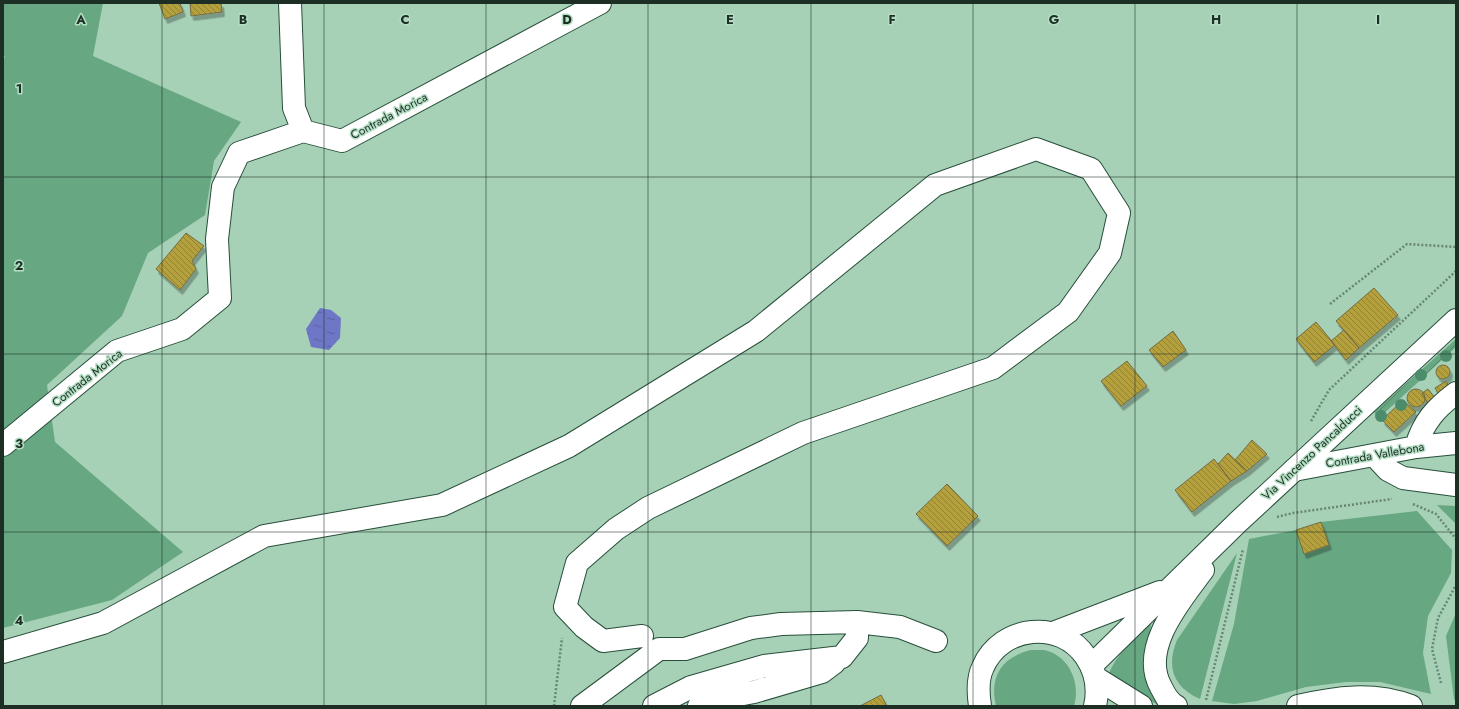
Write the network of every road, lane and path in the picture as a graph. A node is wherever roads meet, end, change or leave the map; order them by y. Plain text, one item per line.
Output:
1 (290, 3) edge
2 (600, 3) edge
3 (303, 131) junction
4 (1456, 247) edge
5 (1456, 271) edge
6 (1330, 304) dead end
7 (1456, 320) edge
8 (1456, 392) edge
9 (1310, 421) dead end
10 (1456, 443) edge
11 (3, 445) edge
12 (1416, 447) junction
13 (1374, 455) junction
14 (1294, 470) junction
15 (1456, 485) edge
16 (1398, 500) dead end
17 (1410, 503) dead end
18 (1271, 519) dead end
19 (1242, 532) junction
20 (1456, 539) edge
21 (1456, 586) edge
22 (1170, 588) junction
23 (565, 607) junction
24 (857, 622) junction
25 (1053, 633) junction
26 (936, 641) dead end
27 (651, 643) junction
28 (3, 652) edge
29 (842, 657) junction
30 (1094, 671) junction
31 (1441, 683) dead end
32 (1206, 700) dead end
33 (1402, 703) edge
34 (554, 706) edge
35 (582, 706) edge
36 (654, 706) edge
37 (699, 706) edge
38 (980, 706) edge
39 (1095, 706) edge
40 (1141, 706) edge
41 (1176, 706) edge
42 (1298, 706) edge

1 - 3 street
2 - 3 street, Contrada Morica
3 - 11 street, Contrada Morica
4 - 6 path
5 - 9 path
7 - 14 street, Via Vincenzo Pancalducci
8 - 12 street
10 - 12 street, Contrada Vallebona
12 - 13 street, Contrada Vallebona
13 - 14 street, Contrada Vallebona
13 - 15 street
14 - 19 street, Via Vincenzo Pancalducci
16 - 18 path
17 - 20 path
19 - 22 street, Via Vincenzo Pancalducci
19 - 32 path
19 - 41 street
21 - 31 path
22 - 25 street, Via Vincenzo Pancalducci
22 - 30 street, Via Vincenzo Pancalducci
23 - 27 street
23 - 28 street
23 - 34 path
24 - 26 street
24 - 27 street
24 - 29 street
25 - 30 street, Via Vincenzo Pancalducci
25 - 38 street, Via Vincenzo Pancalducci
27 - 35 street
29 - 36 street
29 - 37 street
30 - 39 street
30 - 40 street
33 - 42 street

